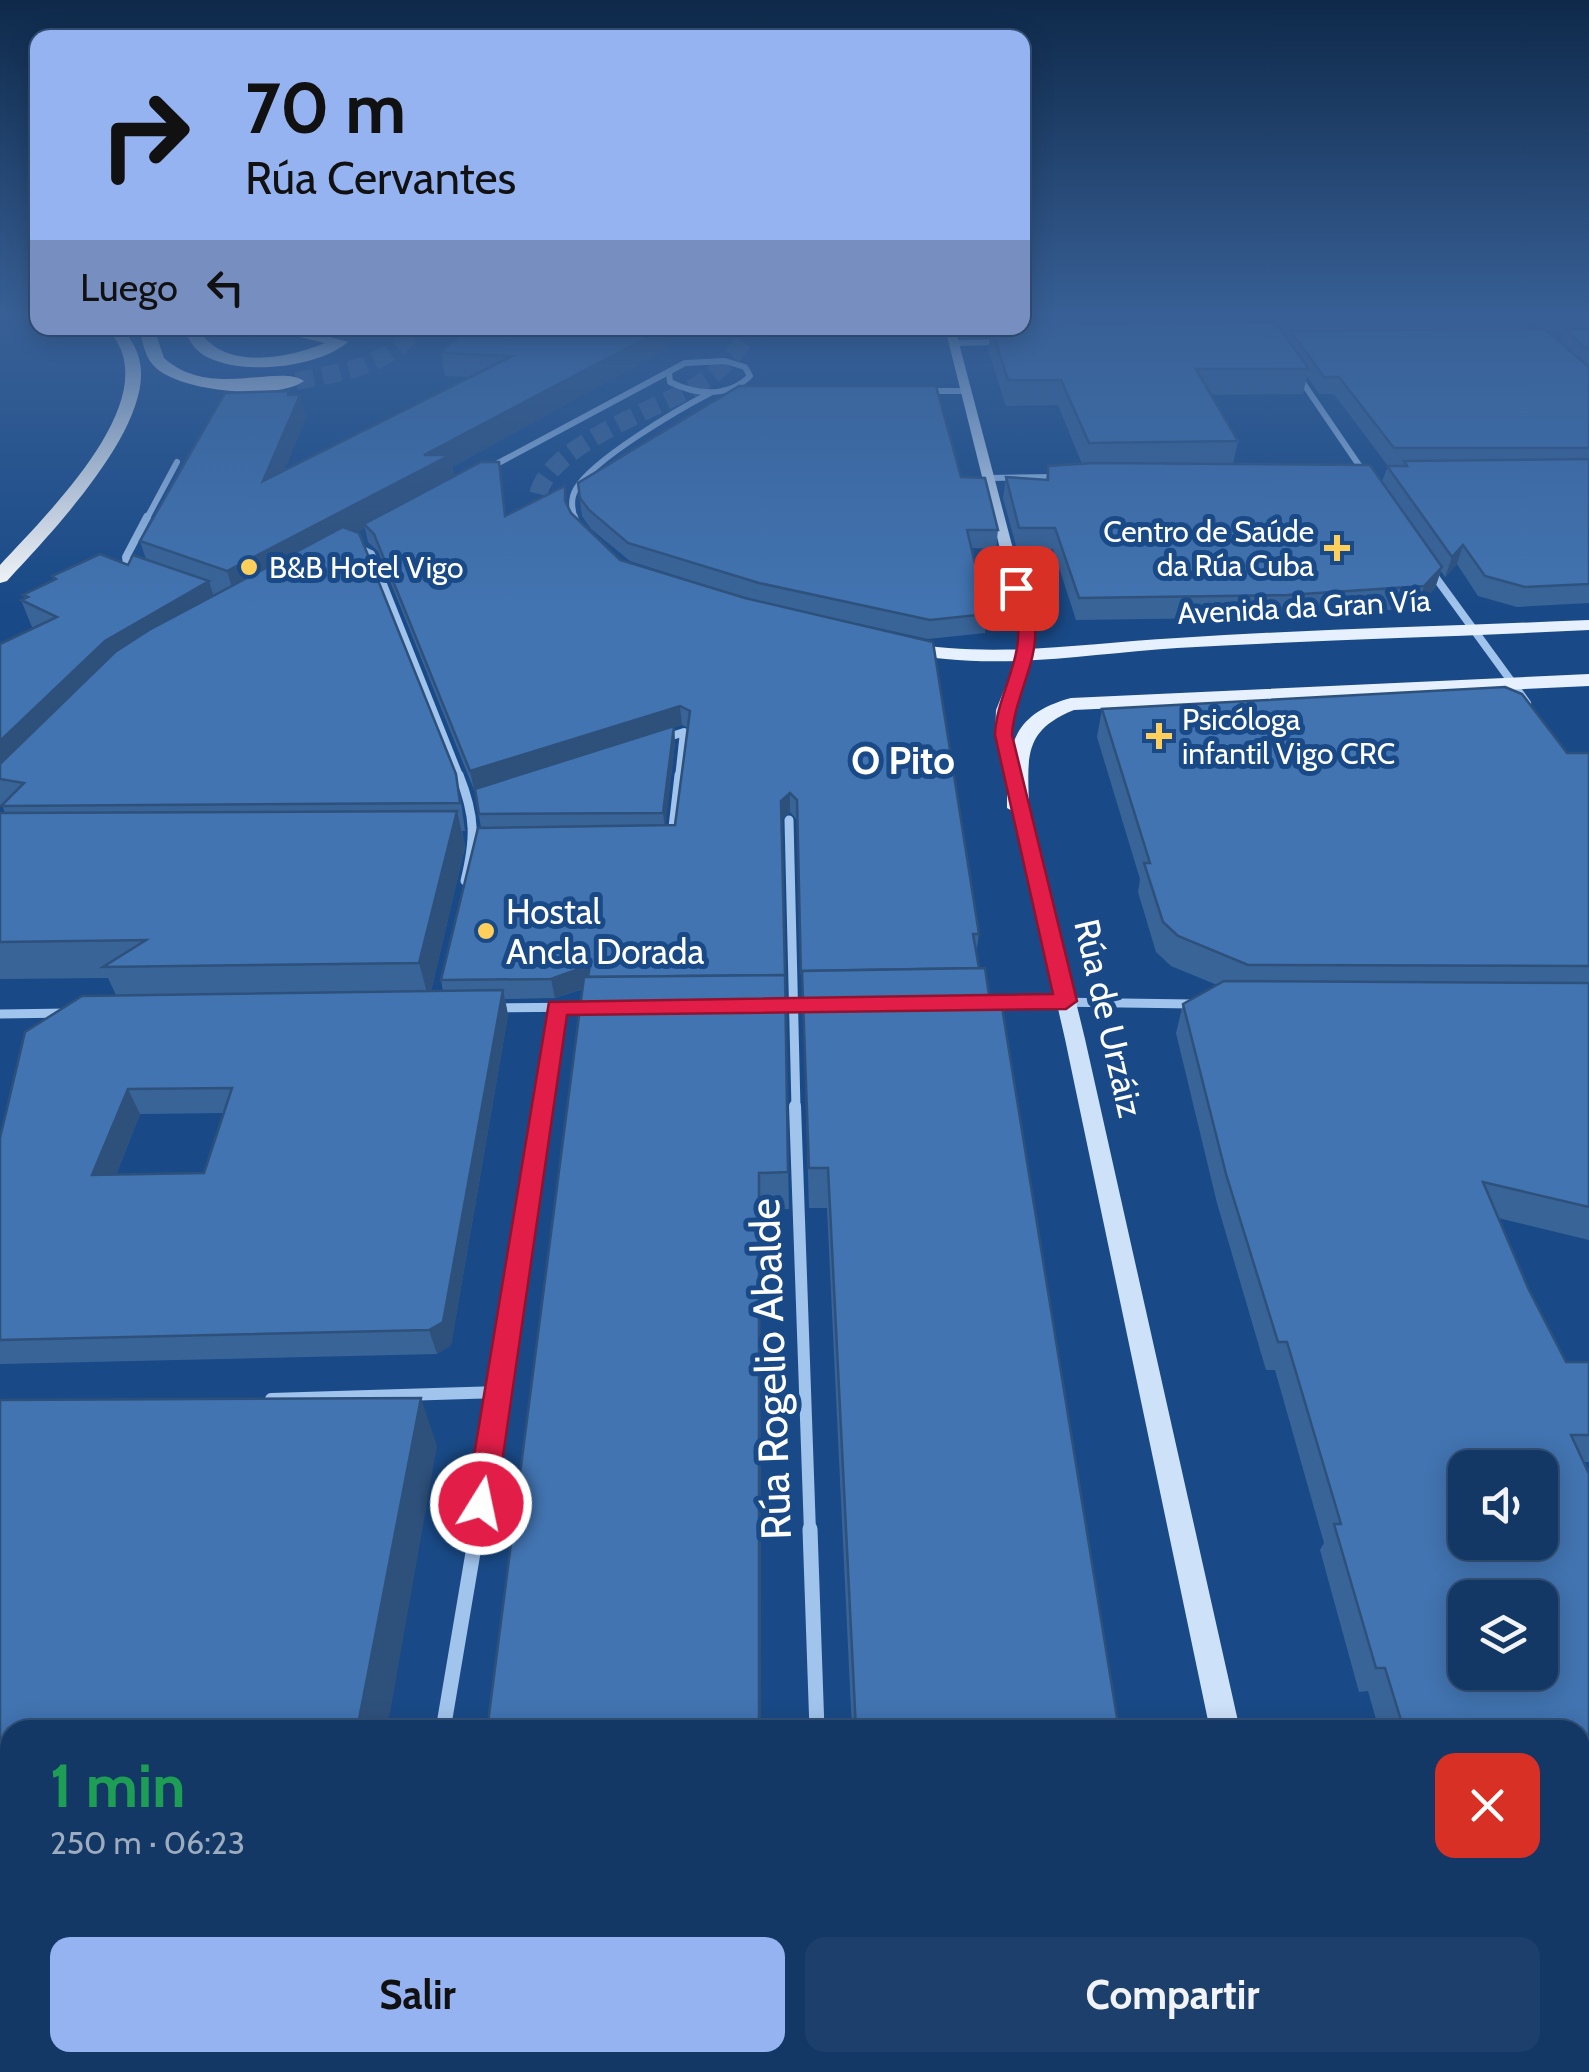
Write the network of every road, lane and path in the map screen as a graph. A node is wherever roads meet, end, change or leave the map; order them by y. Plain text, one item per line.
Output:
1 (124, 414) edge
2 (591, 414) edge
3 (681, 414) edge
4 (972, 414) edge
5 (1324, 414) edge
6 (177, 462) dead end
7 (1383, 472) dead end
8 (478, 474) edge
9 (1365, 474) junction
10 (1346, 475) edge
11 (1063, 477) edge
12 (990, 478) junction
13 (1376, 490) edge
14 (578, 528) edge
15 (364, 536) edge
16 (1430, 569) edge
17 (149, 576) edge
18 (0, 577) edge
19 (1589, 625) edge
20 (1470, 628) junction
21 (878, 641) edge
22 (1023, 654) junction
23 (1589, 680) edge
24 (1511, 684) junction
25 (1534, 712) edge
26 (648, 744) edge
27 (487, 795) edge
28 (470, 800) junction
29 (1018, 808) junction
30 (789, 820) edge
31 (652, 838) edge
32 (455, 840) edge
33 (474, 840) junction
34 (461, 896) edge
35 (1066, 1001) junction
36 (970, 1002) edge
37 (1205, 1004) edge
38 (831, 1005) edge
39 (752, 1006) edge
40 (792, 1006) junction
41 (616, 1007) edge
42 (490, 1008) edge
43 (557, 1008) junction
44 (79, 1013) edge
45 (0, 1014) edge
46 (500, 1392) junction
47 (258, 1399) edge
48 (445, 1720) edge
49 (817, 1720) edge
50 (1223, 1720) edge

1 - 18 highway
2 - 8 street
3 - 14 street
4 - 12 main road, Rúa de Urzáiz
5 - 9 street
6 - 17 street
7 - 9 street
9 - 10 street
9 - 13 street
11 - 12 street
12 - 22 main road, Rúa de Urzáiz
15 - 28 street
16 - 20 street
19 - 20 main road, Avenida da Gran Vía
20 - 22 main road, Avenida da Gran Vía
20 - 24 street
21 - 22 main road, Avenida da Gran Vía
22 - 29 main road, Rúa de Urzáiz
23 - 24 main road
24 - 25 street
24 - 29 main road
26 - 31 street
27 - 28 street
28 - 33 street
29 - 35 main road, Rúa de Urzáiz
30 - 40 street, Rúa Rogelio Abalde
32 - 33 street
33 - 34 street
35 - 36 street
35 - 37 street
35 - 50 main road, Rúa de Urzáiz
38 - 40 street
39 - 40 street
40 - 49 street, Rúa Rogelio Abalde
41 - 43 street
42 - 43 street
43 - 46 street
44 - 45 street
46 - 47 street
46 - 48 street

